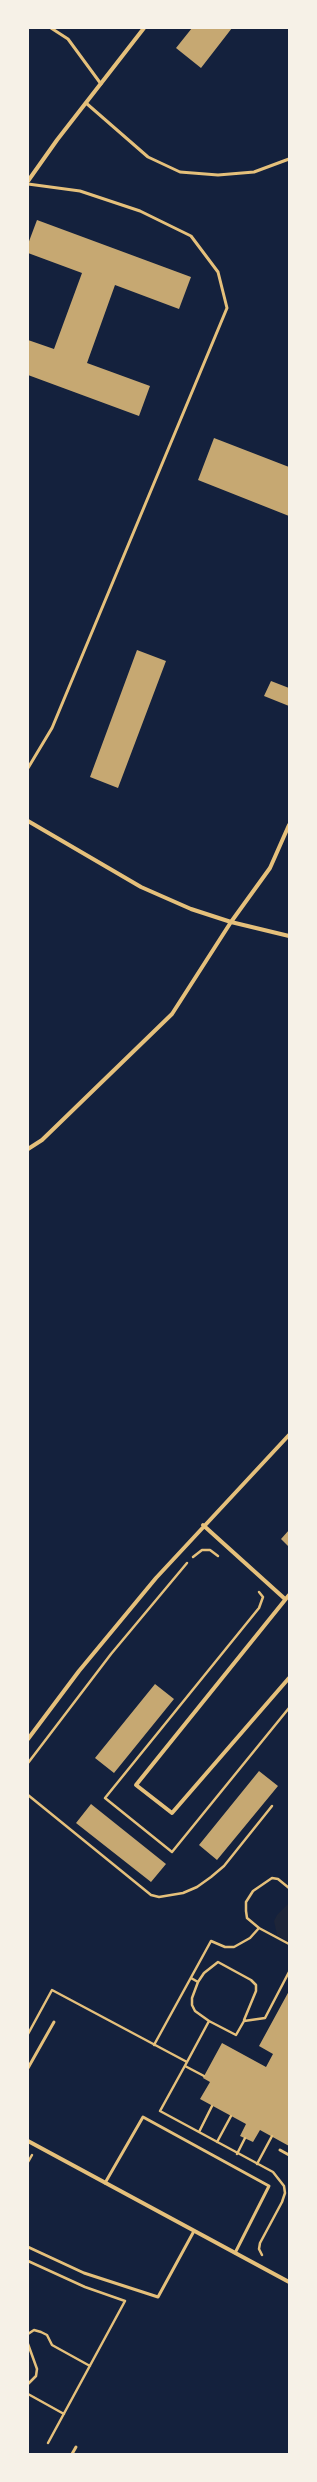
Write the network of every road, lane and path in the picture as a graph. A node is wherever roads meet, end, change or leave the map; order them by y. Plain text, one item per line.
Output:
1 (51, 28) edge
2 (144, 28) edge
3 (101, 84) junction
4 (86, 103) junction
5 (289, 159) edge
6 (28, 183) edge
7 (28, 768) edge
8 (28, 821) edge
9 (289, 825) edge
10 (231, 922) junction
11 (289, 936) edge
12 (28, 1149) edge
13 (289, 1435) edge
14 (203, 1525) junction
15 (224, 1560) dead end
16 (255, 1589) dead end
17 (289, 1595) edge
18 (285, 1599) junction
19 (289, 1603) edge
20 (289, 1678) edge
21 (28, 1740) edge
22 (28, 1763) edge
23 (28, 1795) edge
24 (105, 1798) dead end
25 (272, 1806) dead end
26 (289, 1888) edge
27 (259, 1928) junction
28 (289, 1944) edge
29 (289, 1972) edge
30 (190, 1978) junction
31 (198, 1982) junction
32 (209, 2021) junction
33 (244, 2021) junction
34 (54, 2022) dead end
35 (28, 2034) edge
36 (154, 2045) junction
37 (187, 2062) junction
38 (185, 2066) junction
39 (28, 2068) edge
40 (204, 2076) dead end
41 (212, 2106) dead end
42 (231, 2116) dead end
43 (199, 2132) junction
44 (272, 2136) dead end
45 (245, 2138) dead end
46 (28, 2142) edge
47 (217, 2142) junction
48 (280, 2150) dead end
49 (238, 2153) junction
50 (289, 2155) edge
51 (257, 2164) junction
52 (105, 2183) junction
53 (194, 2231) junction
54 (28, 2247) edge
55 (234, 2253) junction
56 (269, 2258) dead end
57 (28, 2261) edge
58 (289, 2282) edge
59 (28, 2334) edge
60 (28, 2344) edge
61 (90, 2366) junction
62 (28, 2384) edge
63 (28, 2394) edge
64 (64, 2414) junction
65 (48, 2443) dead end
66 (76, 2447) dead end
67 (72, 2454) edge

1 - 3 lane
2 - 3 street
3 - 4 street
4 - 5 lane
4 - 6 street
6 - 7 lane
8 - 10 street
9 - 10 street
10 - 11 street
10 - 12 street
13 - 14 street
14 - 18 street
14 - 21 street
15 - 22 path
16 - 24 path
17 - 18 street
18 - 19 lane
18 - 20 street
23 - 25 path
26 - 27 path
27 - 28 path
27 - 30 path
29 - 33 path
30 - 31 path
30 - 36 path
31 - 32 path
31 - 33 path
32 - 33 path
32 - 37 path
34 - 39 lane
35 - 36 path
36 - 37 path
37 - 38 path
38 - 40 path
38 - 43 path
41 - 43 path
42 - 47 path
43 - 47 path
44 - 51 path
45 - 49 path
46 - 52 street
47 - 49 path
48 - 50 lane
49 - 51 path
51 - 56 path
52 - 53 street
52 - 55 lane
53 - 54 lane
53 - 55 street
55 - 58 street
57 - 61 path
59 - 61 path
60 - 62 path
61 - 64 path
63 - 64 path
64 - 65 path
66 - 67 lane

